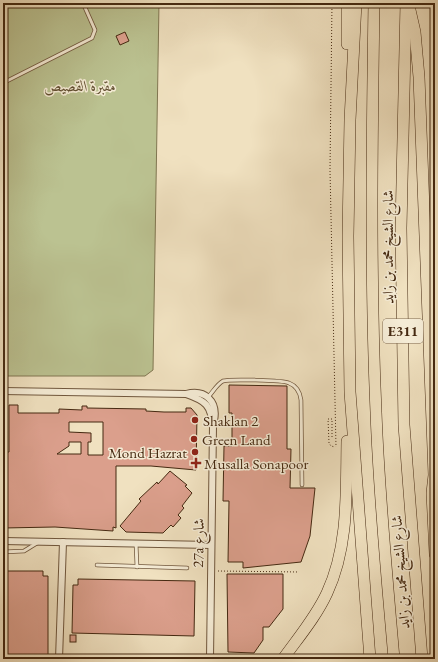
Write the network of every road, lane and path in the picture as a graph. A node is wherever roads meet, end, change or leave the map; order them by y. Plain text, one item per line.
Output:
1 (83, 3) edge
2 (332, 3) edge
3 (347, 3) edge
4 (356, 3) edge
5 (374, 3) edge
6 (406, 3) edge
7 (409, 3) edge
8 (3, 83) edge
9 (350, 120) junction
10 (3, 391) edge
11 (350, 392) junction
12 (186, 394) junction
13 (208, 397) junction
14 (213, 426) junction
15 (332, 437) dead end
16 (341, 448) junction
17 (435, 477) edge
18 (302, 485) dead end
19 (3, 541) edge
20 (38, 542) junction
21 (63, 542) junction
22 (136, 544) junction
23 (211, 545) junction
24 (3, 552) edge
25 (435, 554) edge
26 (97, 565) dead end
27 (137, 567) junction
28 (187, 568) dead end
29 (211, 571) junction
30 (299, 572) dead end
31 (59, 659) edge
32 (210, 659) edge
33 (283, 659) edge
34 (370, 659) edge
35 (394, 659) edge
36 (422, 659) edge

1 - 8 lane
2 - 16 path
3 - 9 highway
4 - 9 highway
5 - 35 highway, شارع الشيخ محمد بن زايد / E311
6 - 36 highway, شارع الشيخ محمد بن زايد / E311
7 - 17 highway
9 - 11 highway
10 - 12 street, 27a شارع
11 - 16 highway
11 - 34 highway
12 - 13 street, 27a شارع
12 - 14 street, 27a شارع
13 - 14 street, 27a شارع
13 - 18 lane
14 - 23 street, 27a شارع
15 - 16 path
16 - 33 highway
17 - 25 highway
19 - 20 street
20 - 21 street
20 - 24 lane
21 - 22 street
21 - 31 street
22 - 23 street
22 - 27 lane
23 - 29 street, 27a شارع
26 - 27 lane
27 - 28 lane
29 - 30 path
29 - 32 street, 27a شارع

